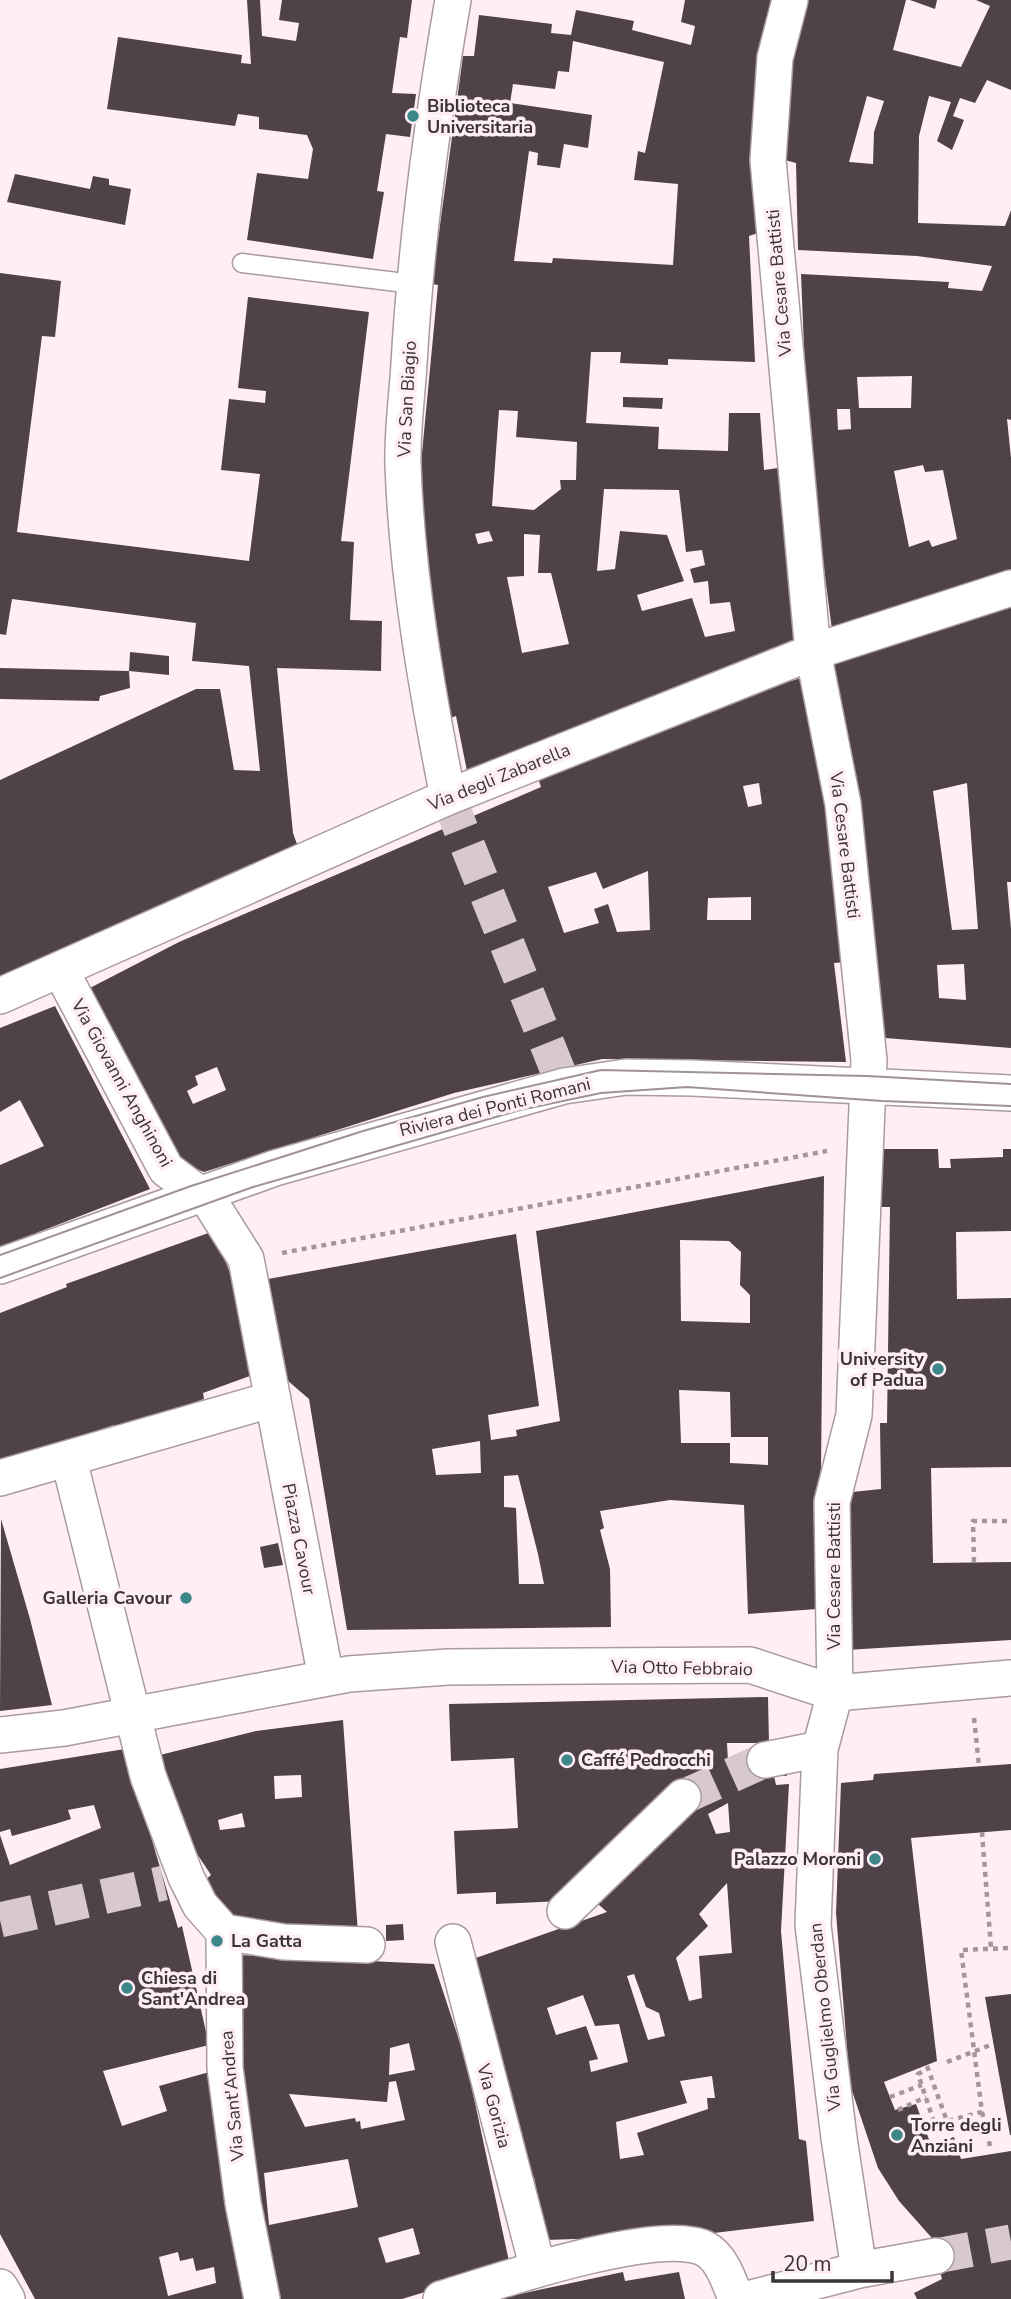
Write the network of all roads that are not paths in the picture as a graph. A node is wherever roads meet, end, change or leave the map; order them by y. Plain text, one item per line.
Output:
1 (453, 0) edge
2 (790, 0) edge
3 (242, 263) dead end
4 (413, 284) junction
5 (1011, 588) edge
6 (814, 652) junction
7 (448, 797) junction
8 (61, 971) junction
9 (0, 996) edge
10 (866, 1084) junction
11 (1011, 1093) edge
12 (200, 1193) junction
13 (0, 1266) edge
14 (271, 1387) junction
15 (69, 1460) junction
16 (0, 1478) edge
17 (337, 1676) junction
18 (1011, 1678) edge
19 (835, 1693) junction
20 (135, 1729) junction
21 (0, 1735) edge
22 (820, 1749) junction
23 (765, 1760) tunnel mouth
24 (683, 1797) tunnel mouth
25 (565, 1911) dead end
26 (224, 1932) junction
27 (453, 1942) dead end
28 (367, 1945) dead end
29 (936, 2256) tunnel mouth
30 (538, 2269) junction
31 (859, 2270) junction
32 (0, 2287) edge
33 (7, 2299) edge
34 (262, 2299) edge
35 (441, 2299) edge
36 (736, 2299) edge
37 (748, 2299) edge

1 - 4 street, Via San Biagio
2 - 6 street, Via Cesare Battisti
3 - 4 lane
4 - 7 street, Via San Biagio
5 - 6 street, Via degli Zabarella
6 - 7 street, Via degli Zabarella
6 - 10 street, Via Cesare Battisti
7 - 8 street, Via degli Zabarella
8 - 9 street, Via degli Zabarella
8 - 12 street, Via Giovanni Anghinoni
10 - 11 street, Riviera dei Ponti Romani
10 - 12 street, Riviera dei Ponti Romani
10 - 19 street, Via Cesare Battisti
12 - 13 street, Riviera dei Ponti Romani
12 - 14 street, Via Giovanni Anghinoni
14 - 15 street
14 - 17 street, Piazza Cavour
15 - 16 street
15 - 20 street
17 - 19 street, Via Otto Febbraio
17 - 20 street
18 - 19 street, Via Otto Febbraio
19 - 22 street, Via Guglielmo Oberdan
20 - 21 street
20 - 26 street
22 - 23 street
22 - 31 street, Via Guglielmo Oberdan
24 - 25 street
26 - 28 street
26 - 34 street, Via Sant'Andrea
27 - 30 street, Via Gorizia
29 - 31 street
30 - 35 street
30 - 36 street
31 - 37 street
32 - 33 street

